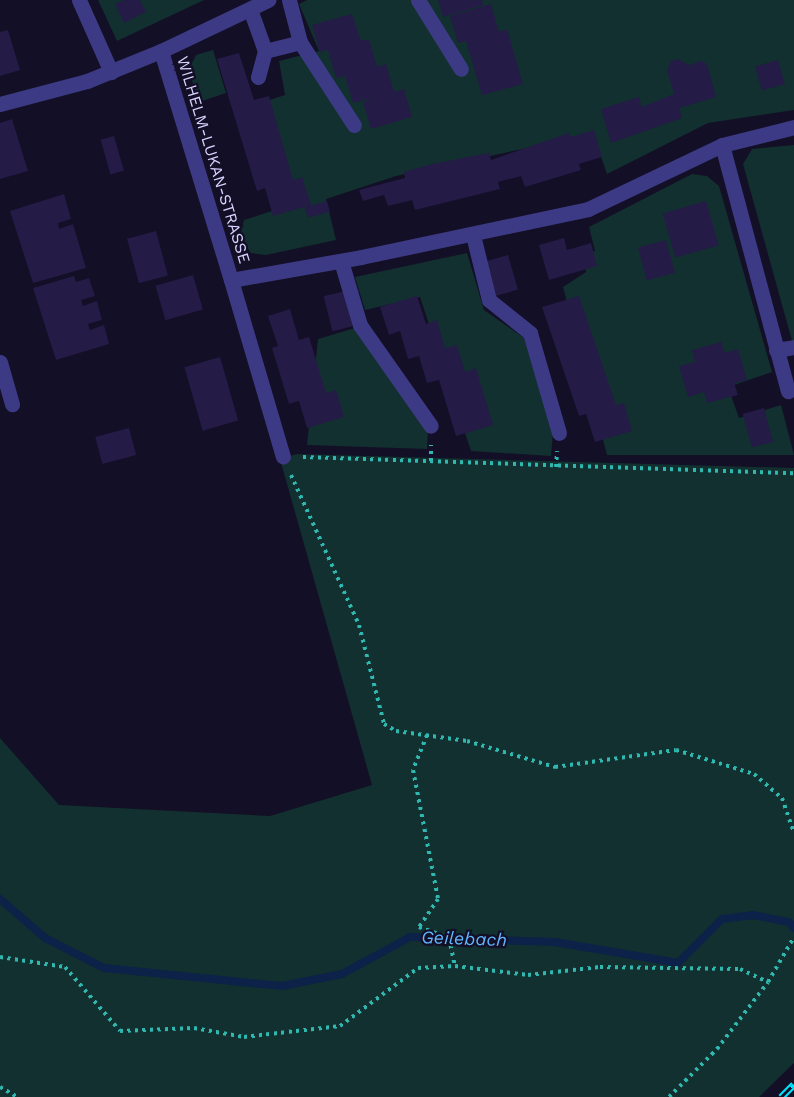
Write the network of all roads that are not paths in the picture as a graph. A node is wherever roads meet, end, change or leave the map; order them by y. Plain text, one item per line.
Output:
1 (79, 0) edge
2 (268, 0) edge
3 (289, 0) edge
4 (418, 0) edge
5 (250, 9) junction
6 (300, 42) junction
7 (161, 51) junction
8 (265, 51) junction
9 (461, 69) dead end
10 (111, 72) junction
11 (258, 77) dead end
12 (0, 104) edge
13 (354, 125) dead end
14 (794, 127) edge
15 (722, 145) junction
16 (473, 235) junction
17 (341, 261) junction
18 (231, 280) junction
19 (794, 347) edge
20 (776, 350) junction
21 (0, 362) edge
22 (788, 391) dead end
23 (12, 404) dead end
24 (431, 426) dead end
25 (559, 433) dead end
26 (281, 451) road end

1 - 10 street
2 - 5 street
3 - 6 street
4 - 9 street
5 - 7 street
5 - 8 street
6 - 8 street
6 - 13 street
7 - 10 street
7 - 18 street, WILHELM-LUKAN-STRASSE
8 - 11 street
10 - 12 street
14 - 15 street, WILHELM-LUKAN-STRASSE
15 - 16 street, WILHELM-LUKAN-STRASSE
15 - 20 street
16 - 17 street, WILHELM-LUKAN-STRASSE
16 - 25 street
17 - 18 street, WILHELM-LUKAN-STRASSE
17 - 24 street
18 - 26 street, WILHELM-LUKAN-STRASSE
19 - 20 street
20 - 22 street
21 - 23 street

